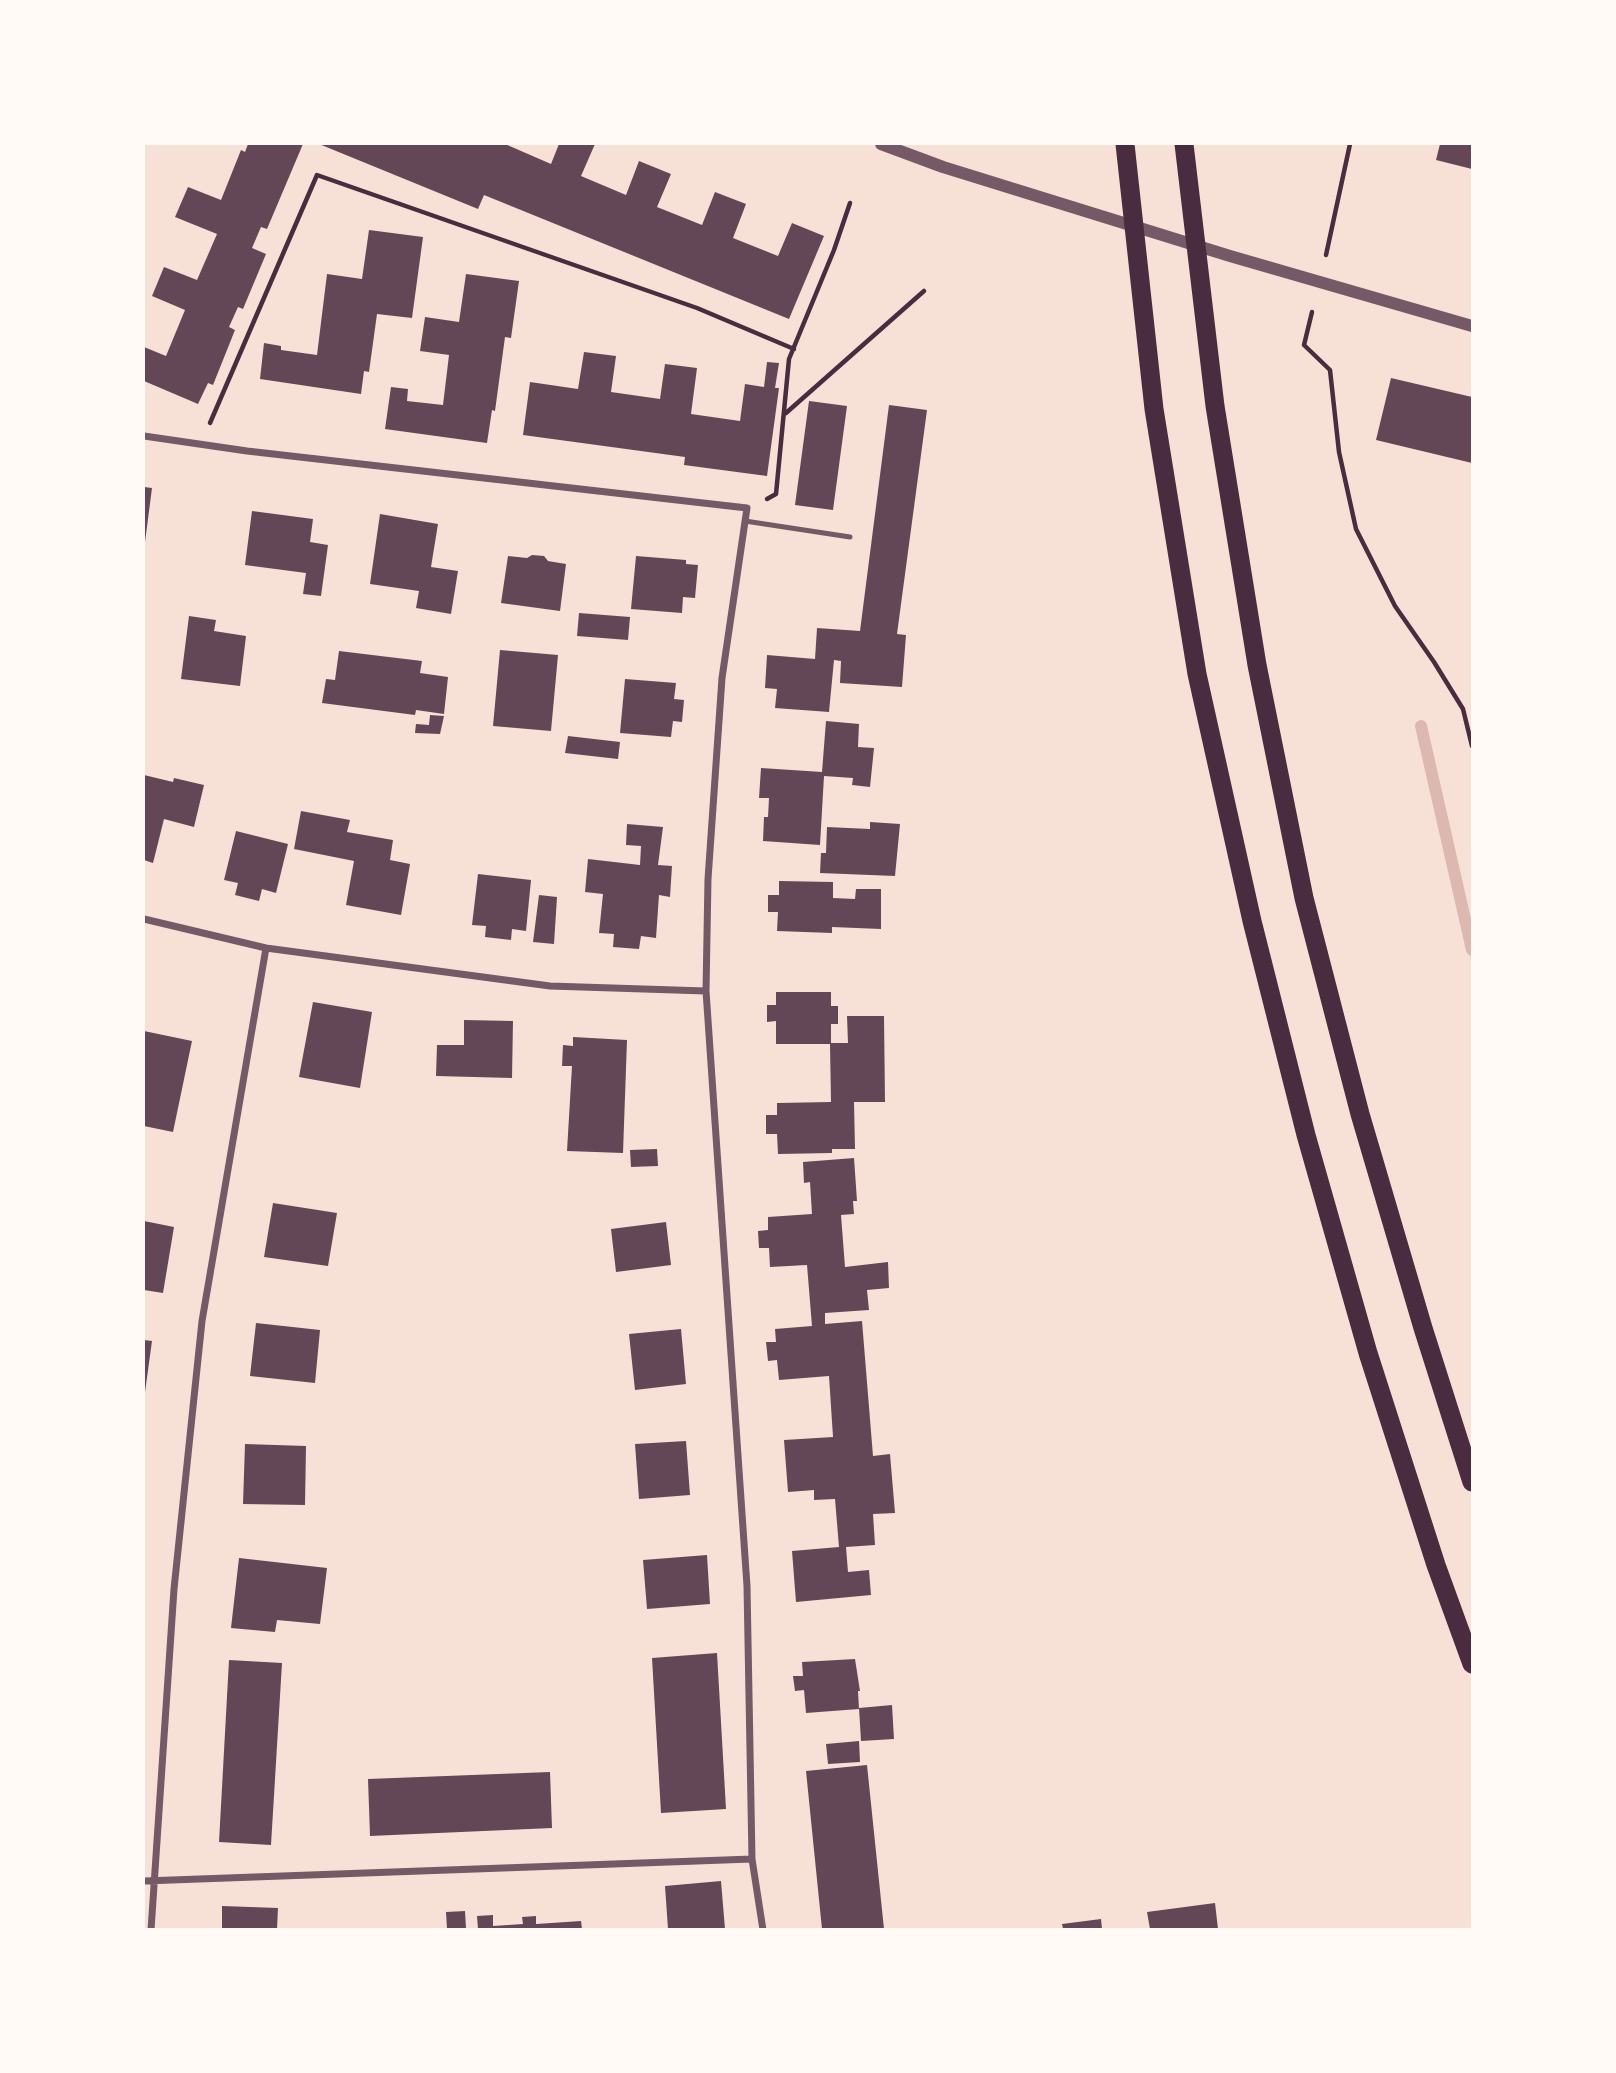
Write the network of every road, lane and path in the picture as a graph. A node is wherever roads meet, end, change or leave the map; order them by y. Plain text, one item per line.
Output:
1 (881, 144) edge
2 (1125, 144) edge
3 (1184, 144) edge
4 (1350, 144) edge
5 (850, 204) dead end
6 (1326, 255) dead end
7 (924, 291) dead end
8 (1312, 312) dead end
9 (1472, 326) edge
10 (794, 349) junction
11 (786, 413) junction
12 (144, 436) edge
13 (201, 443) junction
14 (747, 508) junction
15 (745, 521) junction
16 (850, 537) dead end
17 (1472, 746) edge
18 (144, 919) edge
19 (266, 948) junction
20 (706, 991) junction
21 (1472, 1482) edge
22 (1472, 1664) edge
23 (752, 1859) junction
24 (144, 1881) edge
25 (153, 1882) junction
26 (150, 1930) edge
27 (763, 1930) edge

1 - 9 street
2 - 22 highway
3 - 21 highway
4 - 6 path
5 - 10 path
7 - 11 path
8 - 17 path
10 - 11 path
10 - 13 path
11 - 14 path
12 - 13 street
13 - 14 street
14 - 15 street
15 - 16 lane
15 - 20 street
18 - 19 street
19 - 20 street
19 - 25 street
20 - 23 street
23 - 25 street
23 - 27 street
24 - 25 street
25 - 26 street

